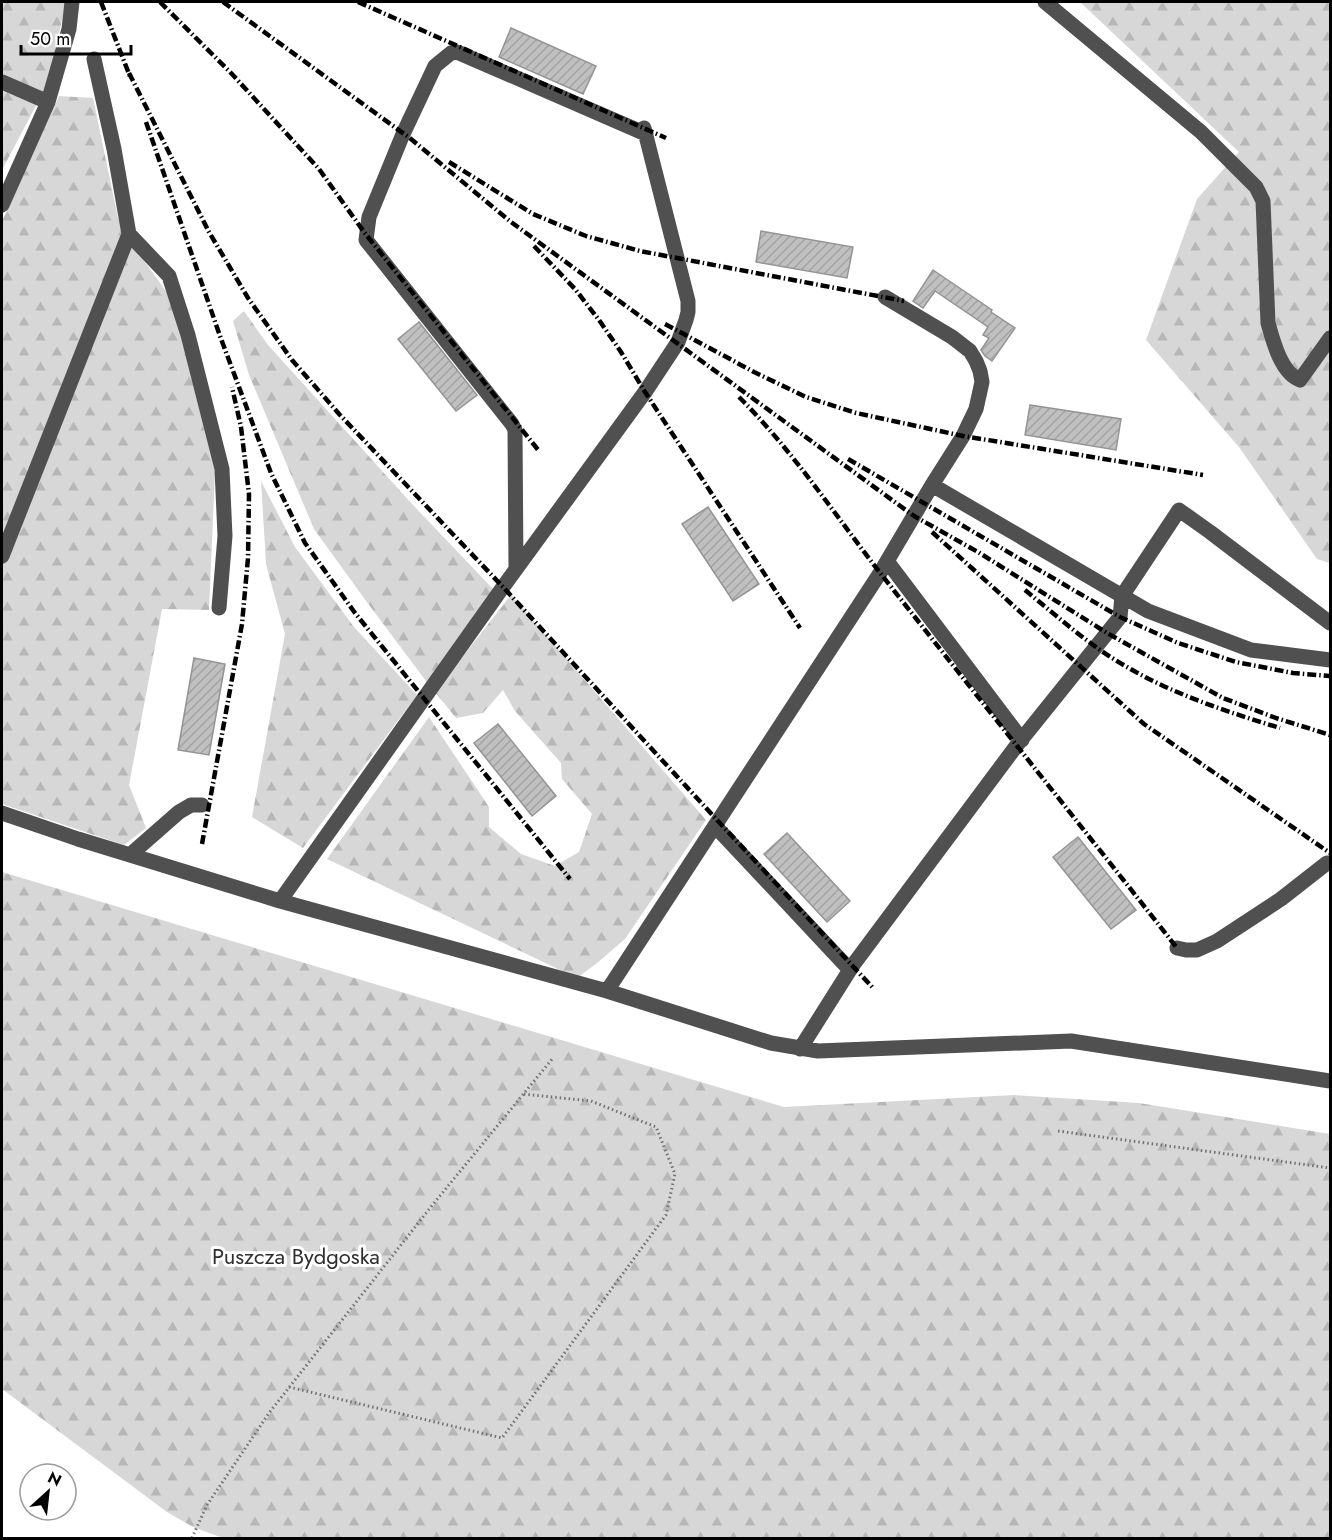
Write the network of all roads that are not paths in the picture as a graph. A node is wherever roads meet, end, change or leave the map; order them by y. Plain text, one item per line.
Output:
1 (72, 2) edge
2 (1045, 2) edge
3 (94, 59) dead end
4 (2, 82) edge
5 (48, 102) junction
6 (2, 205) edge
7 (129, 234) junction
8 (885, 297) dead end
9 (1330, 338) edge
10 (932, 484) junction
11 (2, 556) edge
12 (887, 561) junction
13 (516, 569) junction
14 (1122, 596) junction
15 (219, 608) dead end
16 (1330, 623) edge
17 (1330, 660) edge
18 (1022, 740) junction
19 (202, 805) dead end
20 (2, 813) edge
21 (715, 826) junction
22 (130, 855) junction
23 (1330, 863) edge
24 (279, 901) junction
25 (1177, 948) dead end
26 (850, 970) junction
27 (607, 991) junction
28 (800, 1048) junction
29 (1330, 1082) edge

1 - 5 lane
2 - 9 lane
3 - 7 lane
4 - 5 lane
5 - 6 lane
7 - 11 lane
7 - 15 lane
8 - 10 lane
10 - 12 lane
10 - 14 lane
12 - 18 lane
12 - 21 lane
13 - 13 lane
13 - 24 lane
14 - 16 lane
14 - 17 lane
14 - 18 lane
18 - 26 lane
19 - 22 lane
20 - 22 lane
21 - 26 lane
21 - 27 lane
22 - 24 lane
23 - 25 lane
24 - 27 lane
26 - 28 lane
27 - 28 lane
28 - 29 lane

